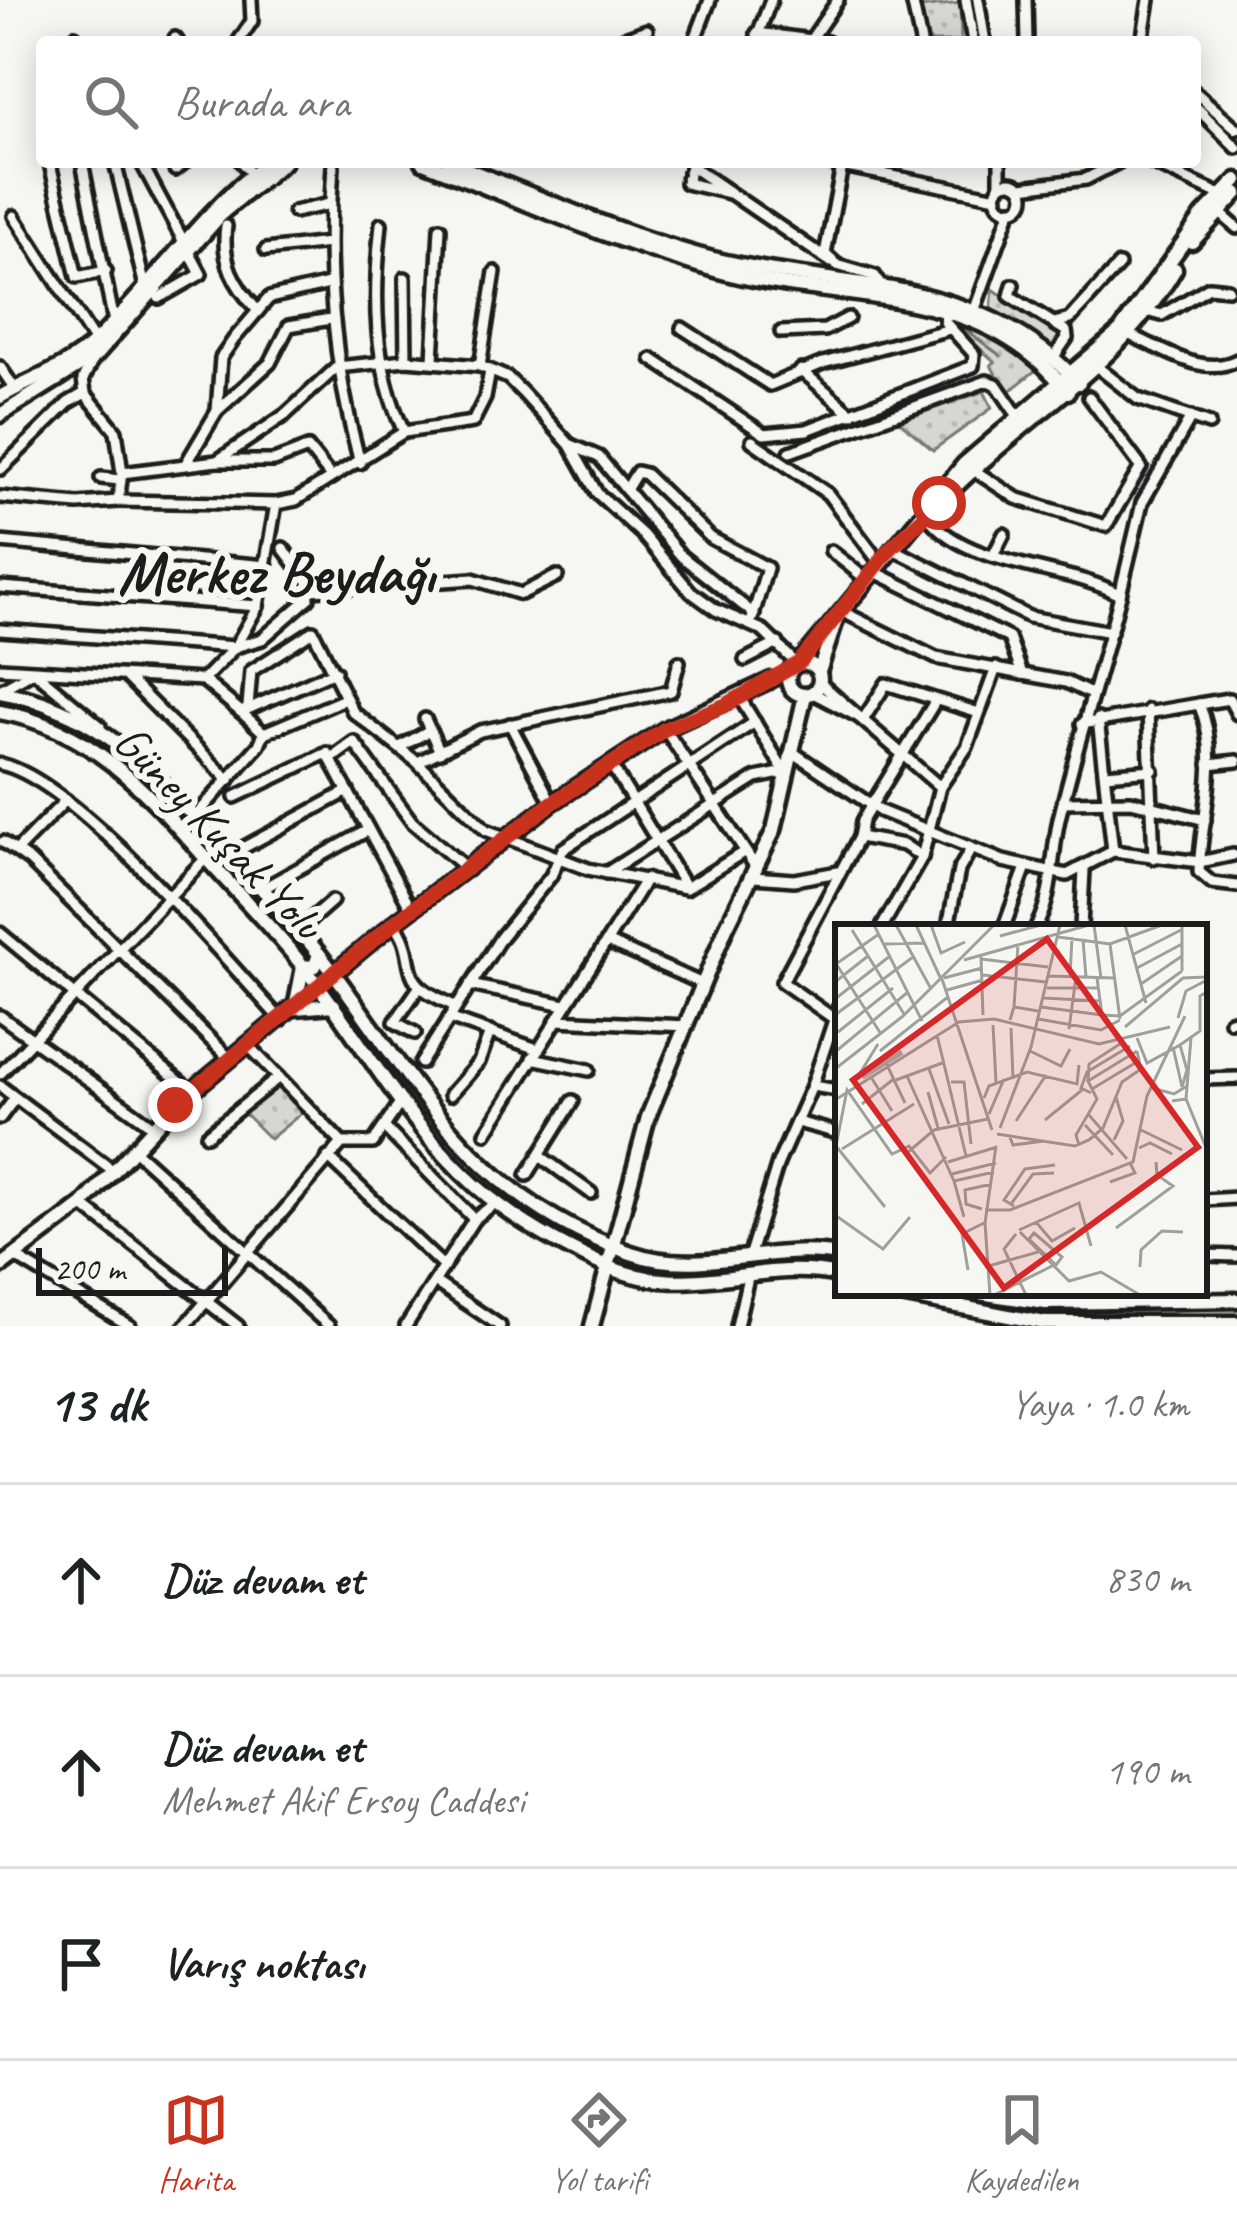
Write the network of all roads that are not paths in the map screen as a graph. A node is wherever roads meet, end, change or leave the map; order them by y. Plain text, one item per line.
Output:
1 (251, 0) edge
2 (710, 0) edge
3 (771, 0) edge
4 (838, 0) edge
5 (912, 0) edge
6 (966, 0) edge
7 (978, 0) edge
8 (1026, 0) edge
9 (1150, 0) edge
10 (978, 35) edge
11 (242, 36) edge
12 (627, 36) edge
13 (639, 36) edge
14 (696, 36) edge
15 (757, 36) edge
16 (813, 36) edge
17 (920, 36) edge
18 (1027, 36) edge
19 (1143, 36) edge
20 (1201, 97) edge
21 (1201, 113) edge
22 (1237, 129) edge
23 (1237, 148) edge
24 (51, 168) dead end
25 (83, 168) edge
26 (117, 168) edge
27 (144, 168) edge
28 (178, 168) edge
29 (246, 168) edge
30 (260, 168) edge
31 (277, 168) edge
32 (333, 168) edge
33 (438, 168) edge
34 (464, 168) edge
35 (842, 168) edge
36 (854, 168) edge
37 (902, 168) edge
38 (1000, 168) edge
39 (1109, 168) edge
40 (1159, 168) edge
41 (175, 170) dead end
42 (252, 174) junction
43 (902, 176) junction
44 (1237, 180) edge
45 (1023, 191) junction
46 (729, 193) dead end
47 (1237, 194) edge
48 (1003, 195) junction
49 (330, 204) junction
50 (1218, 204) junction
51 (294, 212) dead end
52 (14, 216) dead end
53 (381, 224) dead end
54 (226, 226) dead end
55 (440, 228) dead end
56 (1237, 228) edge
57 (329, 243) junction
58 (184, 244) junction
59 (266, 250) dead end
60 (831, 262) junction
61 (1119, 265) dead end
62 (106, 271) junction
63 (495, 272) dead end
64 (405, 278) dead end
65 (329, 284) junction
66 (1013, 285) dead end
67 (881, 287) junction
68 (1228, 289) dead end
69 (150, 294) junction
70 (946, 309) junction
71 (1143, 310) junction
72 (258, 311) junction
73 (833, 311) dead end
74 (974, 312) junction
75 (848, 317) dead end
76 (331, 320) junction
77 (1054, 323) junction
78 (832, 326) junction
79 (116, 327) junction
80 (682, 328) dead end
81 (950, 329) junction
82 (781, 332) dead end
83 (1125, 333) junction
84 (95, 349) junction
85 (1053, 358) junction
86 (652, 359) dead end
87 (406, 360) junction
88 (433, 360) junction
89 (1237, 360) edge
90 (380, 362) junction
91 (1096, 366) junction
92 (0, 367) edge
93 (337, 367) junction
94 (485, 368) junction
95 (801, 370) junction
96 (1069, 382) junction
97 (15, 389) junction
98 (85, 393) junction
99 (0, 397) edge
100 (1089, 398) dead end
101 (217, 411) junction
102 (852, 414) junction
103 (0, 415) edge
104 (1191, 417) junction
105 (1020, 420) junction
106 (1209, 424) dead end
107 (404, 432) junction
108 (752, 441) dead end
109 (570, 445) junction
110 (790, 452) dead end
111 (217, 460) junction
112 (360, 463) junction
113 (185, 464) junction
114 (969, 466) junction
115 (1, 469) edge
116 (121, 477) junction
117 (332, 477) junction
118 (100, 478) dead end
119 (626, 490) junction
120 (0, 497) edge
121 (118, 501) junction
122 (276, 504) junction
123 (925, 512) junction
124 (1004, 534) dead end
125 (0, 542) edge
126 (283, 548) dead end
127 (891, 548) junction
128 (831, 551) dead end
129 (993, 556) junction
130 (267, 566) junction
131 (873, 571) junction
132 (557, 576) dead end
133 (0, 587) edge
134 (311, 590) junction
135 (1120, 596) junction
136 (258, 606) junction
137 (839, 614) junction
138 (752, 619) junction
139 (0, 630) edge
140 (1111, 632) junction
141 (778, 643) junction
142 (235, 647) junction
143 (745, 660) dead end
144 (679, 662) dead end
145 (796, 665) junction
146 (0, 668) edge
147 (996, 668) junction
148 (34, 671) junction
149 (335, 671) junction
150 (1022, 674) junction
151 (126, 677) junction
152 (203, 680) junction
153 (771, 680) junction
154 (789, 684) junction
155 (815, 686) junction
156 (0, 691) edge
157 (1090, 694) junction
158 (740, 698) junction
159 (345, 699) junction
160 (936, 700) junction
161 (1199, 704) junction
162 (245, 709) junction
163 (1148, 710) junction
164 (0, 712) edge
165 (980, 713) junction
166 (1237, 713) edge
167 (861, 718) junction
168 (425, 719) dead end
169 (1098, 719) junction
170 (755, 722) junction
171 (510, 724) junction
172 (1082, 724) junction
173 (104, 729) junction
174 (665, 729) junction
175 (430, 730) junction
176 (383, 733) junction
177 (264, 734) junction
178 (400, 747) junction
179 (361, 751) junction
180 (791, 751) junction
181 (440, 752) junction
182 (907, 753) junction
183 (332, 758) junction
184 (1237, 761) edge
185 (417, 762) junction
186 (0, 764) edge
187 (1209, 764) junction
188 (611, 765) junction
189 (689, 767) junction
190 (1153, 770) junction
191 (785, 772) junction
192 (1105, 774) junction
193 (229, 780) junction
194 (940, 787) junction
195 (348, 791) junction
196 (235, 797) dead end
197 (66, 800) junction
198 (1109, 800) junction
199 (633, 802) junction
200 (1064, 802) junction
201 (552, 803) junction
202 (714, 805) junction
203 (871, 806) junction
204 (1154, 806) junction
205 (195, 817) junction
206 (1205, 820) junction
207 (928, 829) junction
208 (368, 830) junction
209 (859, 837) junction
210 (657, 839) junction
211 (506, 840) junction
212 (1, 843) edge
213 (971, 850) junction
214 (16, 851) junction
215 (1113, 851) junction
216 (742, 853) junction
217 (230, 855) junction
218 (1233, 855) dead end
219 (922, 857) junction
220 (206, 858) junction
221 (1154, 858) junction
222 (558, 860) junction
223 (1200, 862) junction
224 (1026, 867) junction
225 (468, 870) junction
226 (1084, 870) junction
227 (838, 872) junction
228 (605, 873) junction
229 (756, 873) junction
230 (1050, 874) junction
231 (646, 879) junction
232 (1237, 886) edge
233 (686, 888) junction
234 (262, 889) junction
235 (167, 896) junction
236 (332, 901) dead end
237 (412, 910) junction
238 (394, 923) junction
239 (884, 924) edge
240 (949, 924) edge
241 (1005, 924) edge
242 (1037, 924) edge
243 (1081, 924) edge
244 (299, 930) junction
245 (0, 933) edge
246 (609, 943) junction
247 (119, 947) junction
248 (319, 954) junction
249 (303, 967) junction
250 (335, 975) junction
251 (703, 984) junction
252 (470, 985) junction
253 (420, 986) junction
254 (320, 988) junction
255 (75, 993) junction
256 (350, 996) junction
257 (565, 1005) junction
258 (334, 1007) junction
259 (456, 1007) junction
260 (296, 1008) junction
261 (835, 1012) edge
262 (835, 1015) edge
263 (0, 1016) edge
264 (449, 1018) junction
265 (281, 1020) junction
266 (556, 1020) junction
267 (687, 1026) junction
268 (490, 1032) junction
269 (416, 1034) dead end
270 (31, 1041) junction
271 (248, 1045) junction
272 (835, 1046) edge
273 (821, 1047) junction
274 (535, 1054) junction
275 (230, 1059) junction
276 (421, 1063) dead end
277 (589, 1070) dead end
278 (0, 1074) edge
279 (280, 1077) junction
280 (1237, 1078) edge
281 (1207, 1079) edge
282 (0, 1086) edge
283 (812, 1086) junction
284 (835, 1090) edge
285 (191, 1091) junction
286 (450, 1095) dead end
287 (15, 1098) junction
288 (573, 1101) dead end
289 (400, 1102) junction
290 (0, 1118) edge
291 (797, 1122) junction
292 (154, 1127) junction
293 (385, 1128) junction
294 (835, 1132) edge
295 (486, 1133) dead end
296 (207, 1135) dead end
297 (342, 1143) junction
298 (134, 1150) junction
299 (540, 1156) junction
300 (328, 1157) junction
301 (115, 1172) junction
302 (527, 1175) dead end
303 (591, 1192) dead end
304 (1237, 1198) edge
305 (1207, 1200) edge
306 (497, 1202) junction
307 (82, 1205) junction
308 (474, 1220) junction
309 (609, 1244) junction
310 (244, 1252) junction
311 (634, 1253) junction
312 (835, 1255) edge
313 (1207, 1255) edge
314 (14, 1256) junction
315 (1237, 1256) edge
316 (749, 1257) junction
317 (602, 1264) junction
318 (0, 1267) edge
319 (444, 1267) junction
320 (626, 1275) junction
321 (835, 1275) edge
322 (748, 1277) junction
323 (435, 1282) junction
324 (904, 1296) edge
325 (1154, 1297) edge
326 (1047, 1298) edge
327 (205, 1300) junction
328 (1237, 1300) edge
329 (1237, 1323) edge
330 (1209, 1324) edge
331 (1044, 1325) edge
332 (130, 1326) edge
333 (185, 1326) edge
334 (238, 1326) edge
335 (329, 1326) edge
336 (406, 1326) edge
337 (500, 1326) edge
338 (592, 1326) edge
339 (737, 1326) edge

1 - 11 street
2 - 14 street
3 - 15 street
4 - 16 street
5 - 17 street
6 - 10 street
7 - 10 street
8 - 18 street
9 - 19 street
12 - 13 street
20 - 22 street
21 - 23 street
24 - 62 street
25 - 62 street
26 - 69 street
27 - 58 street
28 - 41 street
29 - 42 street
30 - 42 main road
31 - 58 main road
32 - 49 street
33 - 70 main road
34 - 67 main road
35 - 60 street
36 - 43 street
37 - 43 street
38 - 48 street
39 - 45 street
40 - 50 street
42 - 58 main road
43 - 48 street
44 - 50 main road
45 - 48 street
45 - 48 street
46 - 60 street
47 - 50 main road
48 - 74 street
49 - 51 street
49 - 57 street
50 - 56 street
50 - 71 main road
52 - 84 street
53 - 90 street
54 - 72 street
55 - 88 street
57 - 59 street
57 - 65 street
58 - 69 main road
58 - 69 street
60 - 67 street
61 - 77 street
62 - 79 street
63 - 94 street
64 - 87 street
65 - 72 street
65 - 76 street
66 - 77 street
67 - 74 main road
68 - 71 street
69 - 79 main road
70 - 74 main road
70 - 81 street
71 - 83 main road
72 - 101 street
73 - 78 street
74 - 85 main road
74 - 96 main road
75 - 78 street
76 - 93 street
76 - 101 street
77 - 85 street
78 - 82 street
79 - 84 main road
80 - 95 street
81 - 95 street
81 - 102 street
83 - 89 street
83 - 91 main road
83 - 96 main road
84 - 97 main road
84 - 98 street
84 - 103 main road
85 - 96 main road
86 - 102 street
87 - 88 street
87 - 90 street
88 - 94 street
90 - 93 street
90 - 107 street
91 - 96 main road
91 - 104 street
92 - 97 street
93 - 111 street
93 - 112 street
94 - 107 street
94 - 109 street
95 - 102 street
96 - 105 main road
97 - 99 main road
98 - 115 street
98 - 116 street
100 - 114 street
101 - 113 street
104 - 106 street
104 - 135 street
105 - 110 street
105 - 114 main road
107 - 112 street
108 - 131 street
109 - 119 street
109 - 138 street
111 - 113 street
111 - 117 street
112 - 117 street
113 - 116 street
114 - 123 main road
116 - 118 street
116 - 121 street
117 - 122 street
119 - 138 street
119 - 138 street
120 - 121 street
121 - 122 street
122 - 130 street
123 - 127 main road
123 - 129 street
124 - 129 street
125 - 130 street
126 - 134 street
127 - 131 main road
127 - 140 street
128 - 131 street
129 - 135 street
130 - 136 street
131 - 137 main road
131 - 150 street
132 - 134 street
133 - 136 street
134 - 142 street
135 - 140 street
136 - 142 street
137 - 145 main road
137 - 147 street
137 - 155 main road
138 - 141 street
139 - 142 street
140 - 157 street
141 - 143 street
141 - 145 street
142 - 152 street
144 - 171 street
145 - 153 main road
145 - 154 main road
145 - 155 main road
146 - 148 street
147 - 150 street
147 - 165 street
148 - 151 street
148 - 156 street
148 - 173 street
149 - 159 street
149 - 162 street
149 - 162 street
150 - 157 street
151 - 152 street
151 - 193 street
152 - 162 street
153 - 154 main road
153 - 158 main road
154 - 155 main road
155 - 167 street
155 - 180 main road
156 - 173 main road, Güney Kuşak Yolu
157 - 172 street
158 - 170 street
158 - 174 main road
159 - 176 street
159 - 177 street
160 - 165 street
160 - 167 street
160 - 182 street
161 - 163 street
161 - 166 street
161 - 187 street
162 - 177 street
163 - 169 street
163 - 190 street
164 - 220 main road, Güney Kuşak Yolu
165 - 194 street
167 - 182 street
168 - 175 street
169 - 172 street
169 - 192 street
170 - 189 street
170 - 191 street
171 - 181 street
171 - 201 street
172 - 200 street
173 - 205 main road, Güney Kuşak Yolu
174 - 188 main road
174 - 189 street
175 - 178 street
175 - 181 street
176 - 178 street
176 - 179 street
177 - 193 street
178 - 185 street
179 - 183 street
179 - 225 street
180 - 191 main road
180 - 203 street
181 - 185 street
182 - 194 street
182 - 203 street
183 - 195 street
183 - 196 street
184 - 187 street
185 - 211 street
186 - 197 street
187 - 206 street
188 - 199 street
188 - 201 main road
189 - 199 street
189 - 202 street
190 - 192 street
190 - 204 street
191 - 202 street
191 - 229 main road
192 - 198 street
193 - 205 street
194 - 207 street
195 - 208 street
195 - 217 street
197 - 214 street
197 - 235 street
198 - 200 street
198 - 204 street
198 - 215 street
199 - 210 street
199 - 222 street
200 - 230 street
201 - 211 main road
202 - 210 street
202 - 216 street
203 - 207 street
203 - 209 street
204 - 206 street
204 - 221 street
205 - 217 main road, Güney Kuşak Yolu
206 - 223 street
207 - 213 street
207 - 219 street
208 - 234 street
208 - 237 street
209 - 219 street
209 - 227 street
210 - 228 street
210 - 233 street
211 - 222 street
211 - 225 main road
212 - 214 street
213 - 224 street
213 - 240 street
214 - 247 street
215 - 221 street
215 - 226 street
216 - 229 street
216 - 233 street
217 - 234 main road, Güney Kuşak Yolu
218 - 223 street
219 - 239 street
220 - 235 street
220 - 249 main road, Güney Kuşak Yolu
221 - 223 street
222 - 228 street
222 - 252 street
223 - 232 street
224 - 230 street
224 - 241 street
225 - 237 main road
226 - 230 street
226 - 243 street
227 - 229 street
227 - 261 street
228 - 231 street
229 - 251 main road
230 - 242 street
231 - 233 street
231 - 246 street
234 - 244 main road, Güney Kuşak Yolu
235 - 247 street
235 - 265 street
236 - 244 street
237 - 238 main road
238 - 250 main road
238 - 253 street
244 - 248 main road, Güney Kuşak Yolu
245 - 255 street
246 - 251 street
246 - 257 street
247 - 255 street
247 - 275 street
248 - 249 main road
248 - 250 main road, Güney Kuşak Yolu
249 - 254 main road, Güney Kuşak Yolu
249 - 260 main road
250 - 254 main road
250 - 256 main road, Güney Kuşak Yolu
251 - 267 main road
252 - 257 street
252 - 259 street
253 - 259 street
253 - 269 street
254 - 258 main road, Güney Kuşak Yolu
254 - 260 main road
255 - 270 street
255 - 285 street
256 - 258 main road
256 - 309 main road, Güney Kuşak Yolu
257 - 266 street
258 - 260 main road
258 - 289 main road, Güney Kuşak Yolu
259 - 264 street
260 - 265 main road
262 - 273 street
263 - 270 street
264 - 268 street
264 - 276 street
265 - 271 main road
266 - 267 street
266 - 274 street
267 - 309 main road
268 - 274 street
268 - 286 street
270 - 278 street
270 - 292 street
271 - 275 main road
271 - 279 street
272 - 273 street
273 - 283 street
274 - 277 street
274 - 295 street
275 - 285 main road
279 - 296 street
279 - 297 street
280 - 281 street
282 - 287 street
283 - 284 street
283 - 291 street
285 - 292 main road
287 - 290 street
287 - 301 street
288 - 299 street
289 - 293 street
289 - 306 main road, Güney Kuşak Yolu
291 - 294 street
291 - 316 street
292 - 298 main road
293 - 297 street
293 - 308 street
297 - 300 street
298 - 301 main road
298 - 310 street
299 - 302 street
299 - 303 street
300 - 310 street
300 - 319 street
301 - 307 main road
304 - 305 street
306 - 308 street
306 - 317 main road, Güney Kuşak Yolu
307 - 314 main road
307 - 327 street
308 - 319 street
309 - 311 main road, Güney Kuşak Yolu
309 - 317 main road
310 - 327 street
310 - 335 street
311 - 316 main road, Güney Kuşak Yolu
311 - 320 main road
312 - 316 main road, Güney Kuşak Yolu
313 - 315 street
314 - 318 main road
314 - 332 street
317 - 320 main road, Güney Kuşak Yolu
317 - 338 main road
319 - 323 street
320 - 322 main road, Güney Kuşak Yolu
321 - 322 main road, Güney Kuşak Yolu
322 - 339 street
323 - 336 street
323 - 337 street
324 - 331 main road
325 - 326 main road
325 - 328 main road
327 - 333 street
327 - 334 street
329 - 330 main road
330 - 331 main road

